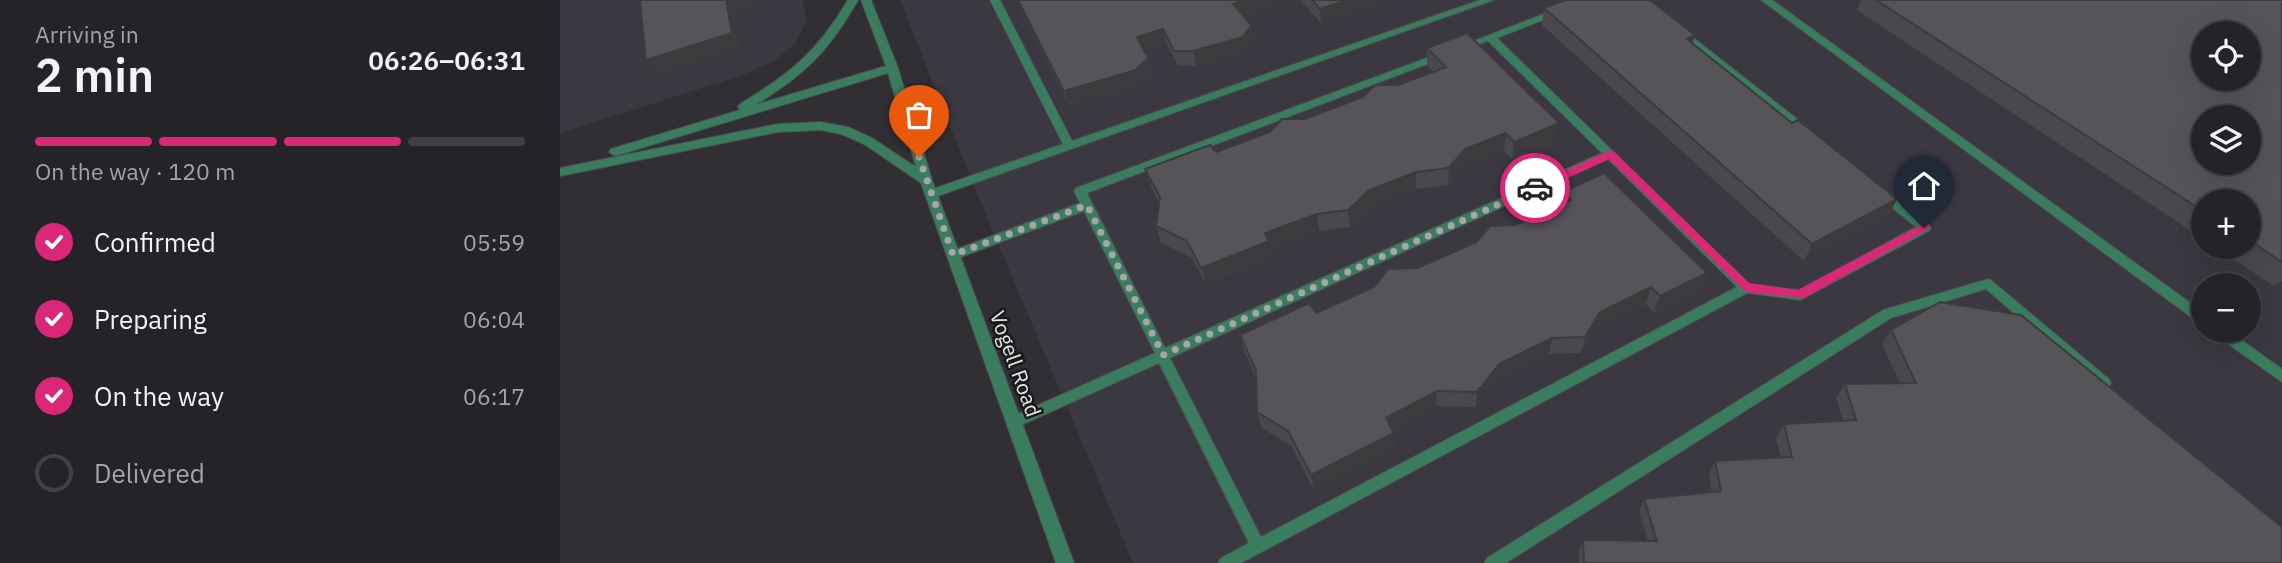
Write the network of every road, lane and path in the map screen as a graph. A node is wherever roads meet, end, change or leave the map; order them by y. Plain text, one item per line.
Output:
1 (853, 0) edge
2 (866, 0) edge
3 (995, 0) edge
4 (1489, 0) edge
5 (1589, 0) edge
6 (1766, 0) edge
7 (1675, 26) edge
8 (1490, 37) junction
9 (892, 68) junction
10 (727, 118) junction
11 (1816, 140) edge
12 (1069, 146) junction
13 (1610, 154) junction
14 (560, 170) edge
15 (1870, 184) edge
16 (929, 187) junction
17 (1087, 205) junction
18 (953, 255) junction
19 (1746, 288) junction
20 (2191, 310) edge
21 (2237, 343) edge
22 (1163, 355) junction
23 (2282, 376) edge
24 (2114, 391) edge
25 (1014, 422) junction
26 (1258, 546) junction
27 (1065, 563) edge
28 (1226, 563) edge
29 (1492, 563) edge

1 - 10 street
2 - 9 street, Vogell Road
3 - 12 lane
4 - 12 lane
5 - 8 lane
6 - 20 lane
7 - 11 lane
8 - 13 lane
8 - 17 lane
9 - 10 street
9 - 16 street, Vogell Road
10 - 14 street
12 - 16 lane
13 - 19 lane
13 - 22 lane
14 - 16 street
15 - 19 lane
16 - 18 street, Vogell Road
17 - 18 lane
17 - 22 lane
18 - 25 street, Vogell Road
19 - 26 lane
21 - 23 lane
22 - 25 lane
22 - 26 lane
24 - 29 lane
25 - 27 street, Vogell Road
26 - 28 lane

